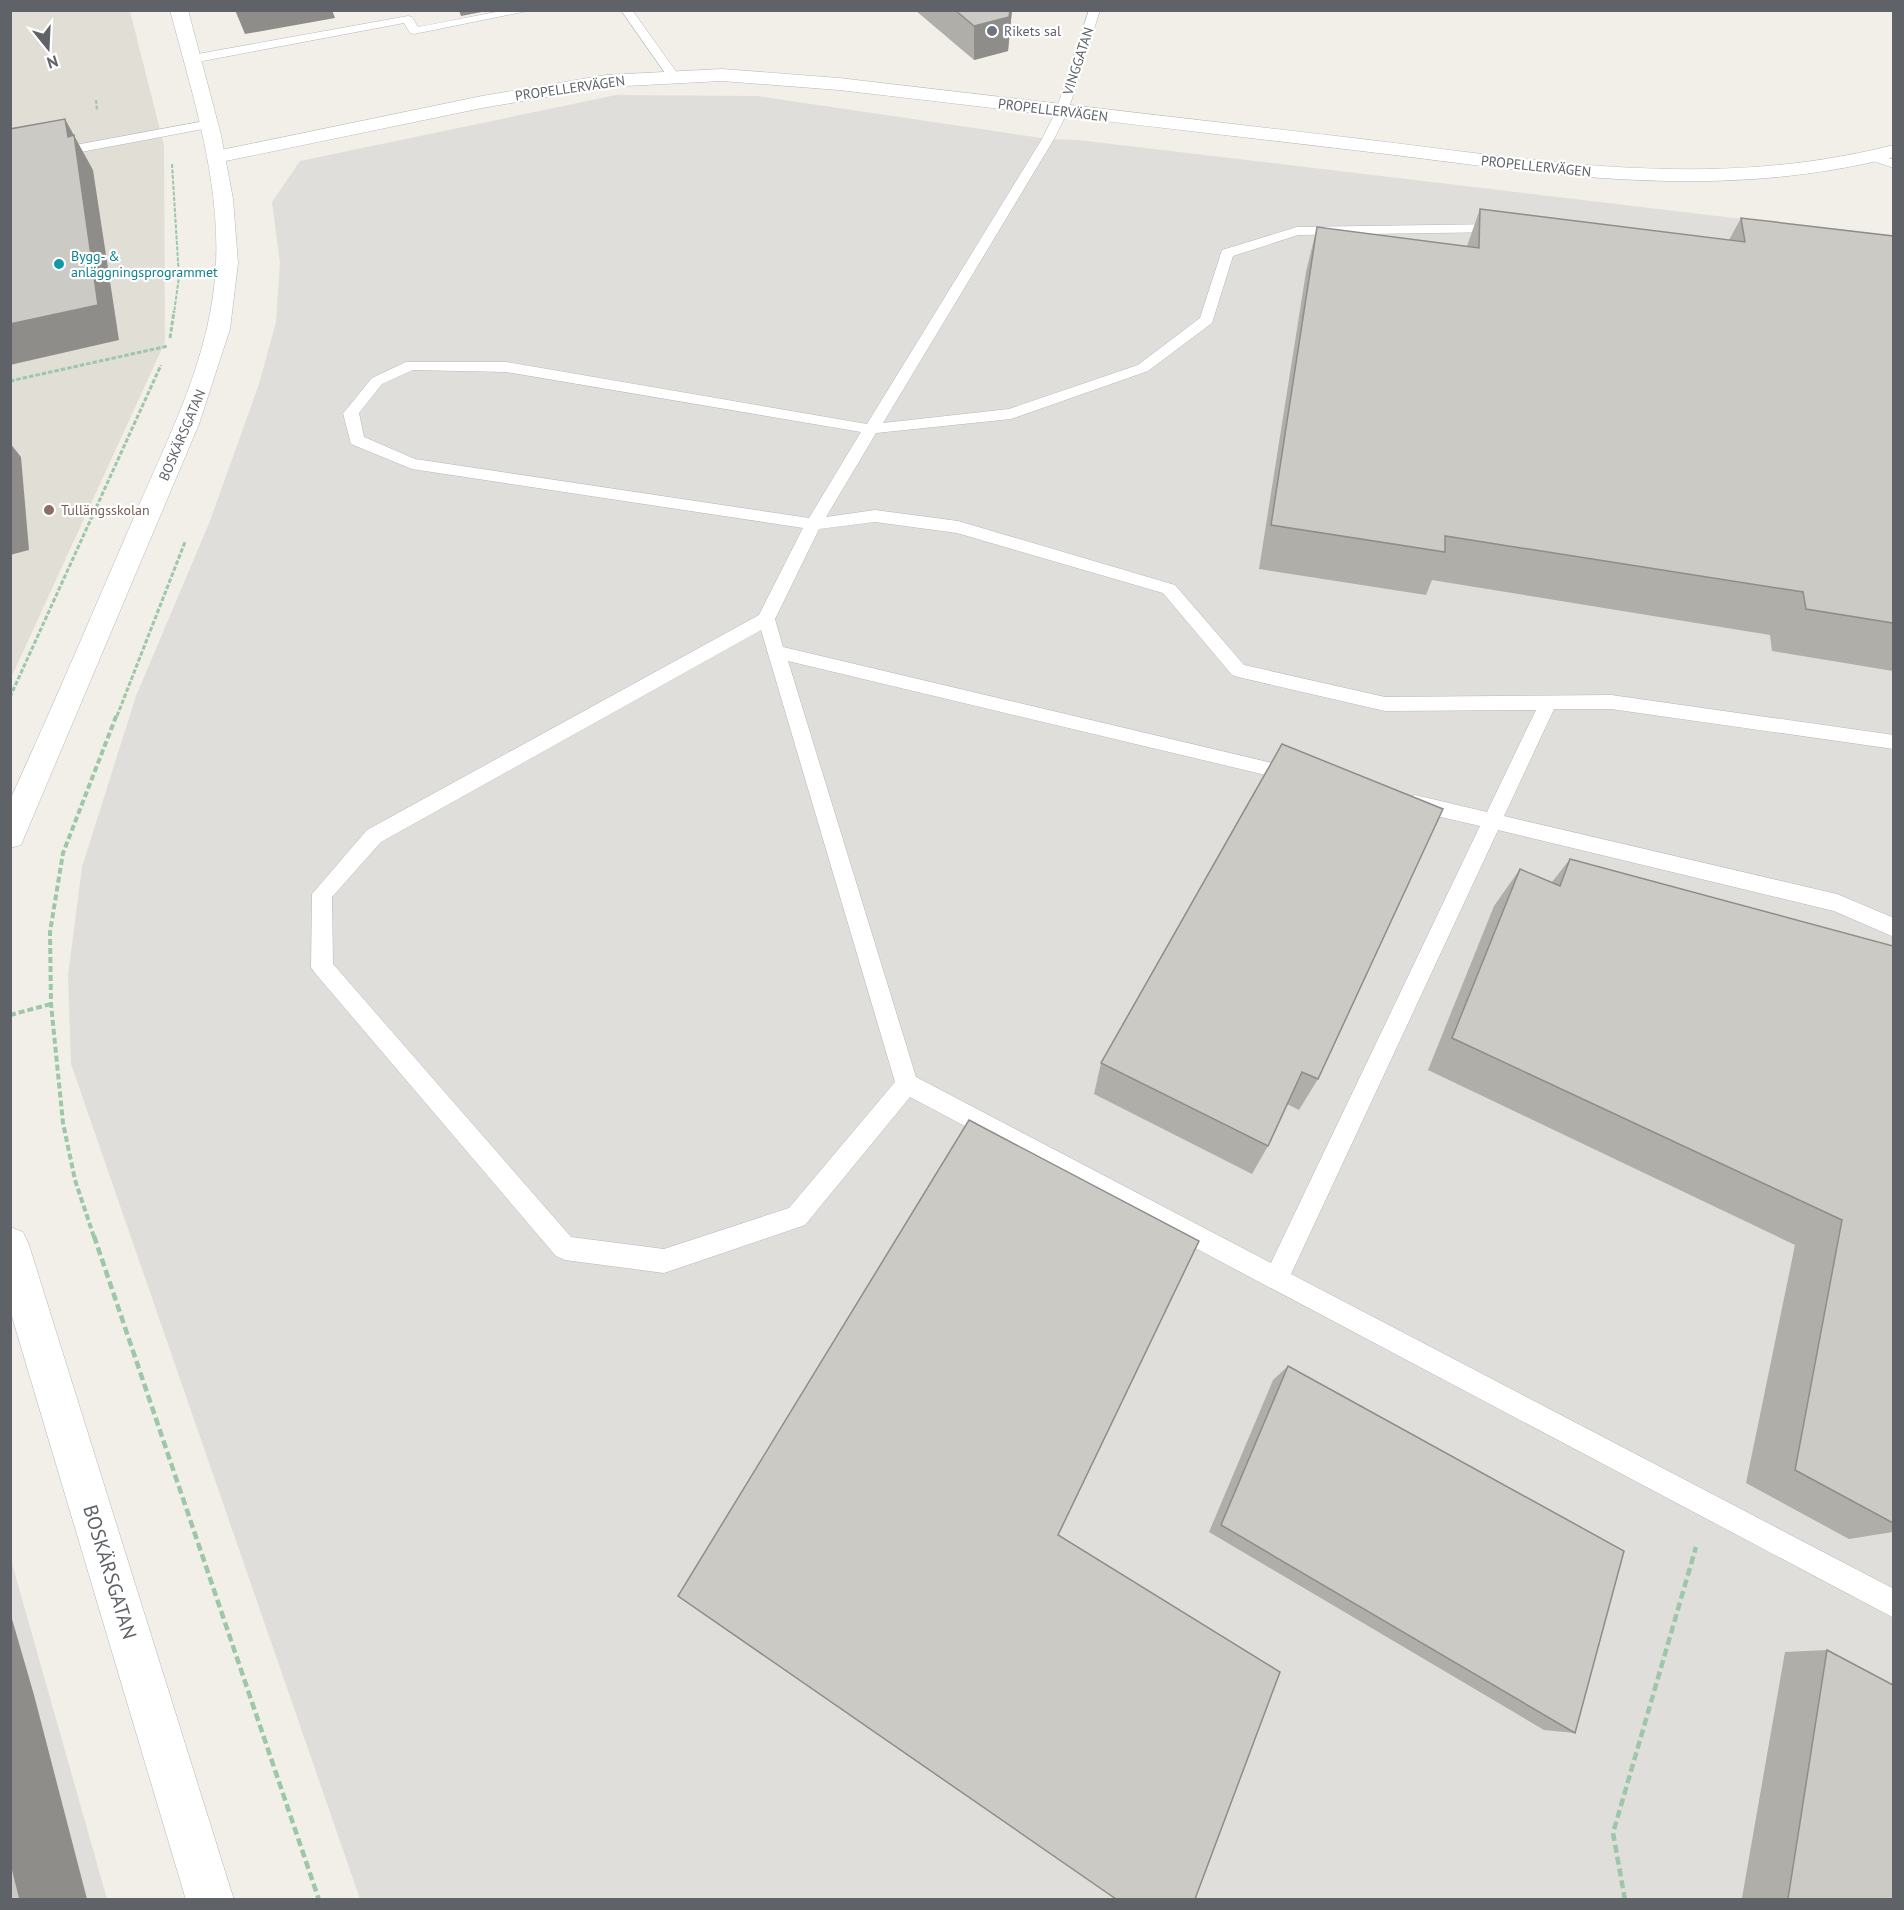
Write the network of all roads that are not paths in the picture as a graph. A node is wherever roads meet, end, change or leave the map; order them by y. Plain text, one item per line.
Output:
1 (179, 10) edge
2 (527, 10) edge
3 (626, 10) edge
4 (1095, 10) edge
5 (192, 59) junction
6 (674, 76) junction
7 (1062, 111) junction
8 (210, 124) junction
9 (1893, 151) edge
10 (10, 155) edge
11 (216, 157) junction
12 (1874, 157) junction
13 (1893, 164) edge
14 (1520, 228) edge
15 (870, 429) junction
16 (813, 524) junction
17 (766, 619) junction
18 (776, 652) junction
19 (1548, 703) junction
20 (1893, 742) edge
21 (1319, 780) edge
22 (1400, 800) edge
23 (1492, 822) junction
24 (10, 836) edge
25 (1893, 928) edge
26 (907, 1084) junction
27 (10, 1245) edge
28 (1276, 1279) junction
29 (1893, 1604) edge
30 (210, 1899) edge

1 - 5 street, BOSKÄRSGATAN
2 - 5 lane
3 - 6 lane
4 - 7 lane, VINGGATAN
5 - 8 street, BOSKÄRSGATAN
6 - 7 street, PROPELLERVÄGEN
6 - 11 street, PROPELLERVÄGEN
7 - 12 street, PROPELLERVÄGEN
7 - 15 lane, VINGGATAN
8 - 10 lane
8 - 11 street, BOSKÄRSGATAN
9 - 12 street, PROPELLERVÄGEN
11 - 24 street, BOSKÄRSGATAN
12 - 13 lane
14 - 15 lane
15 - 16 lane, VINGGATAN
15 - 16 lane
16 - 17 lane, VINGGATAN
16 - 19 lane
17 - 18 lane
17 - 26 lane
18 - 21 lane
18 - 26 lane
19 - 20 lane
19 - 23 lane
22 - 23 lane
23 - 25 lane
23 - 28 lane
26 - 28 lane
27 - 30 street, BOSKÄRSGATAN
28 - 29 lane

